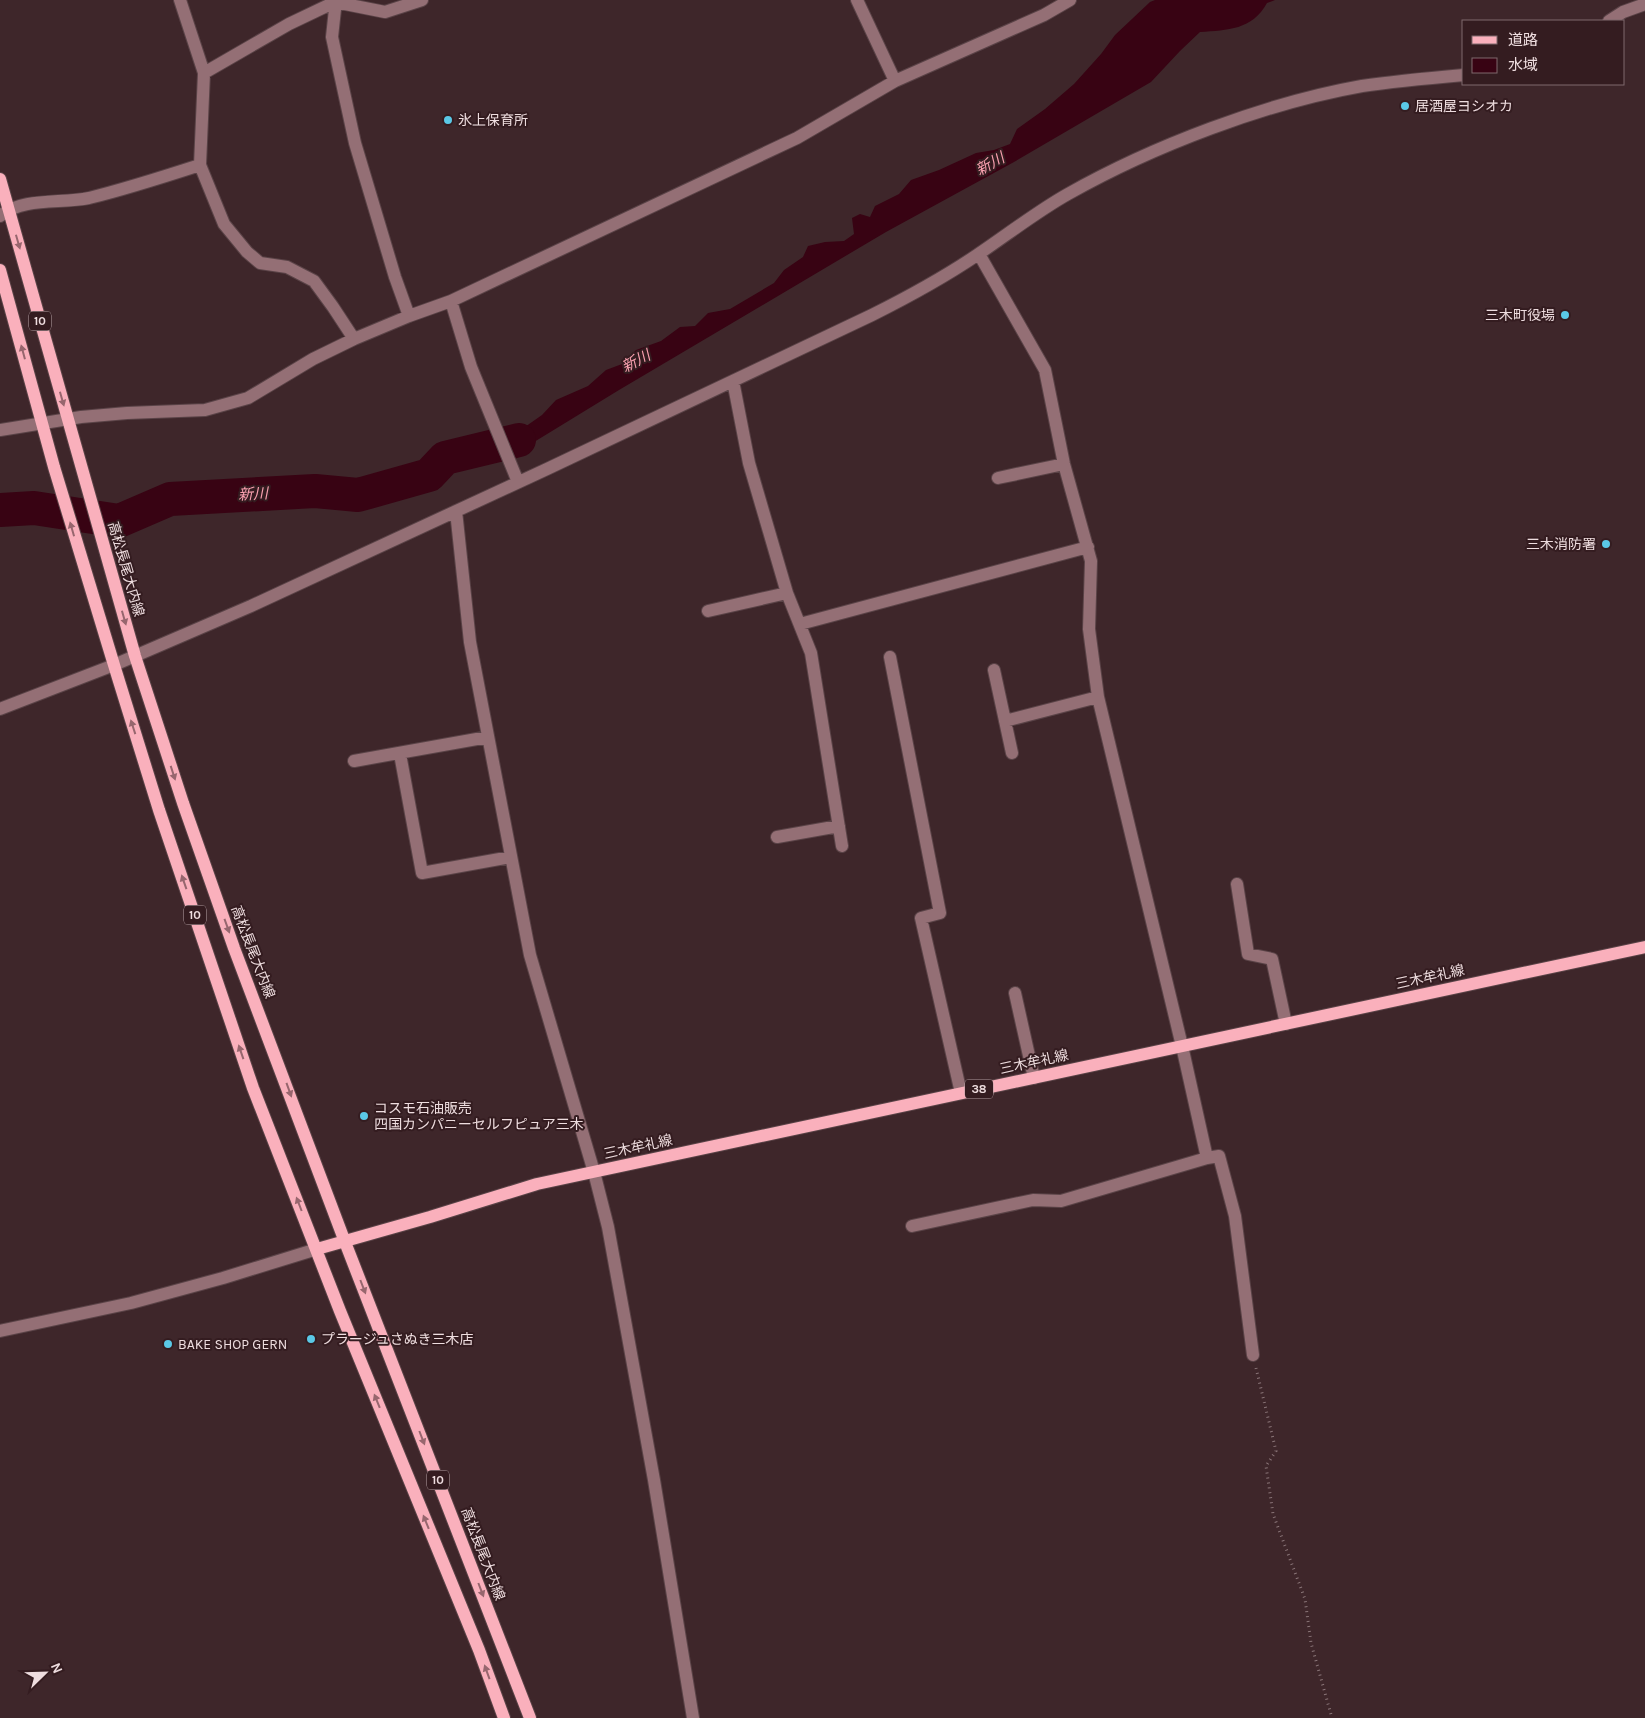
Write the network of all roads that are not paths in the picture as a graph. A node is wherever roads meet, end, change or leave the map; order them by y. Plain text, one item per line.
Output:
1 (180, 0) edge
2 (422, 0) edge
3 (857, 0) edge
4 (1070, 0) edge
5 (336, 1) edge
6 (1645, 4) edge
7 (1611, 20) edge
8 (204, 73) junction
9 (1462, 75) edge
10 (895, 81) junction
11 (200, 165) junction
12 (0, 179) edge
13 (4, 213) edge
14 (979, 254) junction
15 (0, 270) edge
16 (451, 301) junction
17 (409, 316) junction
18 (354, 339) junction
19 (733, 381) junction
20 (68, 420) junction
21 (42, 424) junction
22 (0, 430) edge
23 (1064, 464) junction
24 (998, 478) dead end
25 (518, 482) junction
26 (456, 511) junction
27 (1088, 547) junction
28 (787, 593) junction
29 (708, 611) dead end
30 (800, 624) junction
31 (136, 656) junction
32 (890, 657) dead end
33 (114, 666) junction
34 (994, 670) dead end
35 (1098, 697) junction
36 (0, 709) edge
37 (1006, 721) junction
38 (488, 737) junction
39 (1012, 753) dead end
40 (400, 754) junction
41 (354, 761) dead end
42 (839, 826) junction
43 (776, 837) dead end
44 (842, 846) dead end
45 (510, 857) junction
46 (1236, 884) dead end
47 (1645, 947) edge
48 (1015, 993) dead end
49 (1286, 1024) junction
50 (1182, 1046) junction
51 (1034, 1078) junction
52 (961, 1093) junction
53 (1207, 1158) junction
54 (594, 1172) junction
55 (912, 1226) dead end
56 (345, 1242) junction
57 (317, 1250) junction
58 (0, 1331) edge
59 (1253, 1355) road end
60 (504, 1718) edge
61 (530, 1718) edge
62 (693, 1718) edge

1 - 8 street
2 - 5 street
3 - 10 street
4 - 10 street
5 - 8 street
5 - 17 street
6 - 7 street
8 - 11 street
9 - 14 street
10 - 16 street
11 - 13 street
11 - 18 street
12 - 13 main road, 高松長尾大内線 / 10
13 -> 20 main road, 高松長尾大内線 / 10
14 - 19 street
14 - 23 street
21 -> 15 main road, 10
16 - 17 street
16 - 25 street
17 - 18 street
18 - 20 street
19 - 25 street
19 - 28 street
20 - 21 street
20 -> 31 main road, 高松長尾大内線 / 10
21 - 22 street
33 -> 21 main road, 10
23 - 24 street
23 - 27 street
25 - 26 street
26 - 31 street
26 - 38 street
27 - 30 street
27 - 35 street
28 - 29 street
28 - 30 street
30 - 42 street
31 - 33 street
31 -> 56 main road, 高松長尾大内線 / 10
32 - 52 street
33 - 36 street
57 -> 33 main road, 10
34 - 37 street
35 - 37 street
35 - 50 street
37 - 39 street
38 - 40 street
38 - 45 street
40 - 41 street
40 - 45 street
42 - 43 street
42 - 44 street
45 - 54 street
46 - 49 street
47 - 49 main road, 三木牟礼線 / 38
48 - 51 street
49 - 50 main road, 三木牟礼線 / 38
50 - 51 main road, 三木牟礼線 / 38
50 - 53 street
51 - 52 main road, 三木牟礼線 / 38
52 - 54 main road, 三木牟礼線 / 38
53 - 55 street
53 - 59 street
54 - 56 main road, 三木牟礼線 / 38
54 - 62 street
56 - 57 main road, 三木牟礼線 / 38
56 -> 61 main road, 高松長尾大内線 / 10
57 - 58 street
60 -> 57 main road, 10

